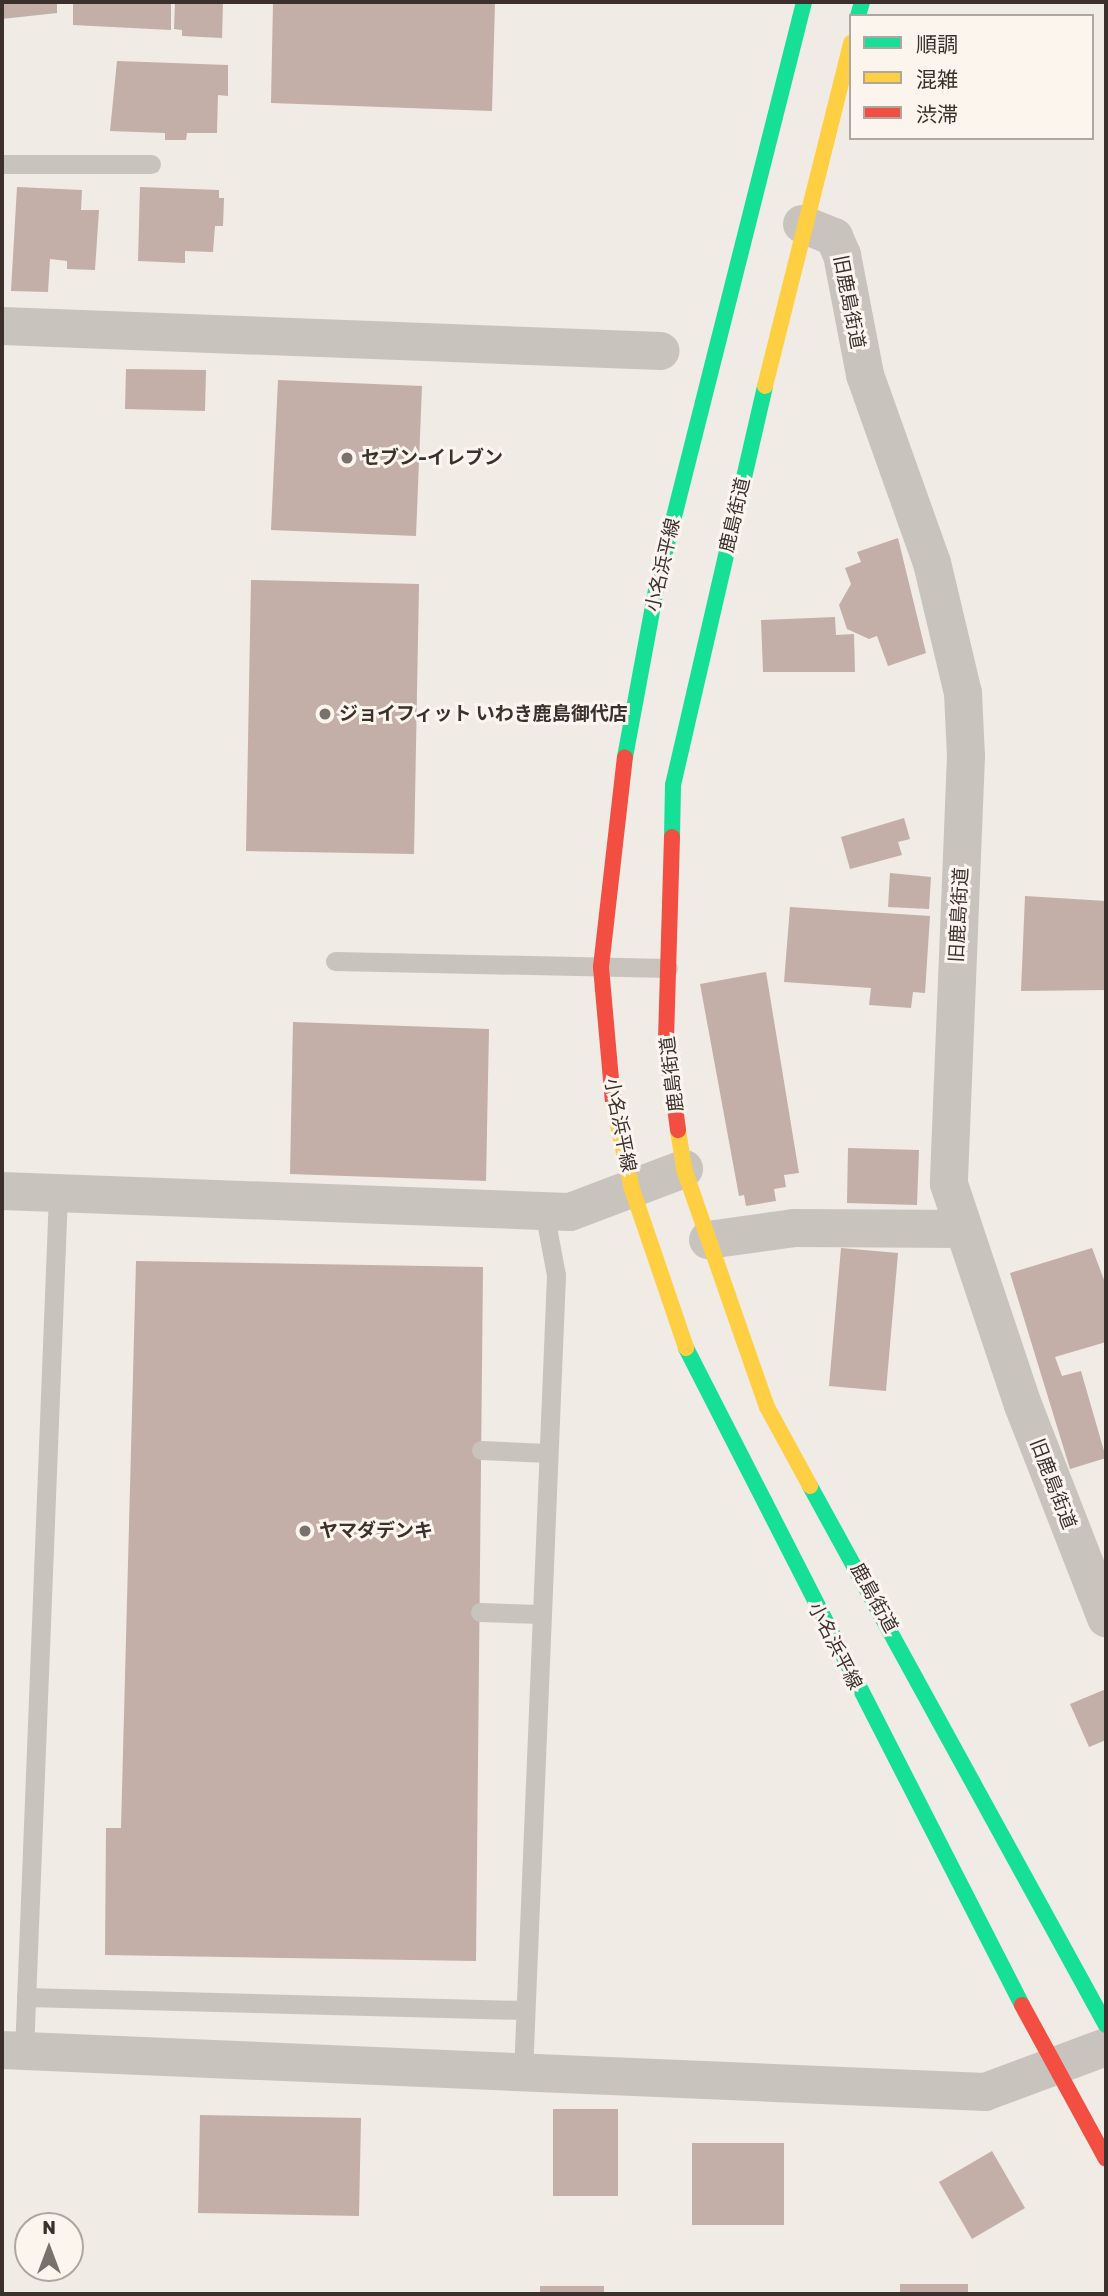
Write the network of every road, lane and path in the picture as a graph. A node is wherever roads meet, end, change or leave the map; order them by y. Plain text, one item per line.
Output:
1 (804, 2) edge
2 (849, 50) edge
3 (2, 164) edge
4 (151, 164) dead end
5 (802, 224) junction
6 (2, 326) edge
7 (661, 351) dead end
8 (335, 961) dead end
9 (601, 967) junction
10 (668, 968) junction
11 (684, 1169) junction
12 (632, 1189) junction
13 (2, 1191) edge
14 (58, 1193) junction
15 (544, 1212) junction
16 (964, 1229) junction
17 (708, 1240) junction
18 (481, 1450) dead end
19 (548, 1452) junction
20 (480, 1612) dead end
21 (540, 1614) junction
22 (1106, 1618) edge
23 (26, 1997) junction
24 (524, 2010) junction
25 (1106, 2025) edge
26 (1106, 2047) edge
27 (13, 2051) edge
28 (1055, 2070) junction
29 (523, 2073) junction
30 (1106, 2159) edge

1 - 9 main road, 小名浜平線
2 - 5 main road, 鹿島街道
3 - 4 lane
5 - 10 main road, 鹿島街道
5 - 16 street, 旧鹿島街道
6 - 7 street
8 - 9 lane
9 - 10 lane
9 - 12 main road, 小名浜平線
10 - 11 main road, 鹿島街道
11 - 12 street
11 - 17 main road, 鹿島街道
12 - 15 street
12 - 28 main road, 小名浜平線
13 - 14 street
14 - 15 street
14 - 23 lane
15 - 19 lane
16 - 17 street
16 - 22 street, 旧鹿島街道
17 - 25 main road, 鹿島街道
18 - 19 lane
19 - 21 lane
20 - 21 lane
21 - 24 lane
23 - 24 lane
23 - 27 lane
24 - 29 lane
26 - 28 street
27 - 29 street
28 - 29 street
28 - 30 main road, 小名浜平線

